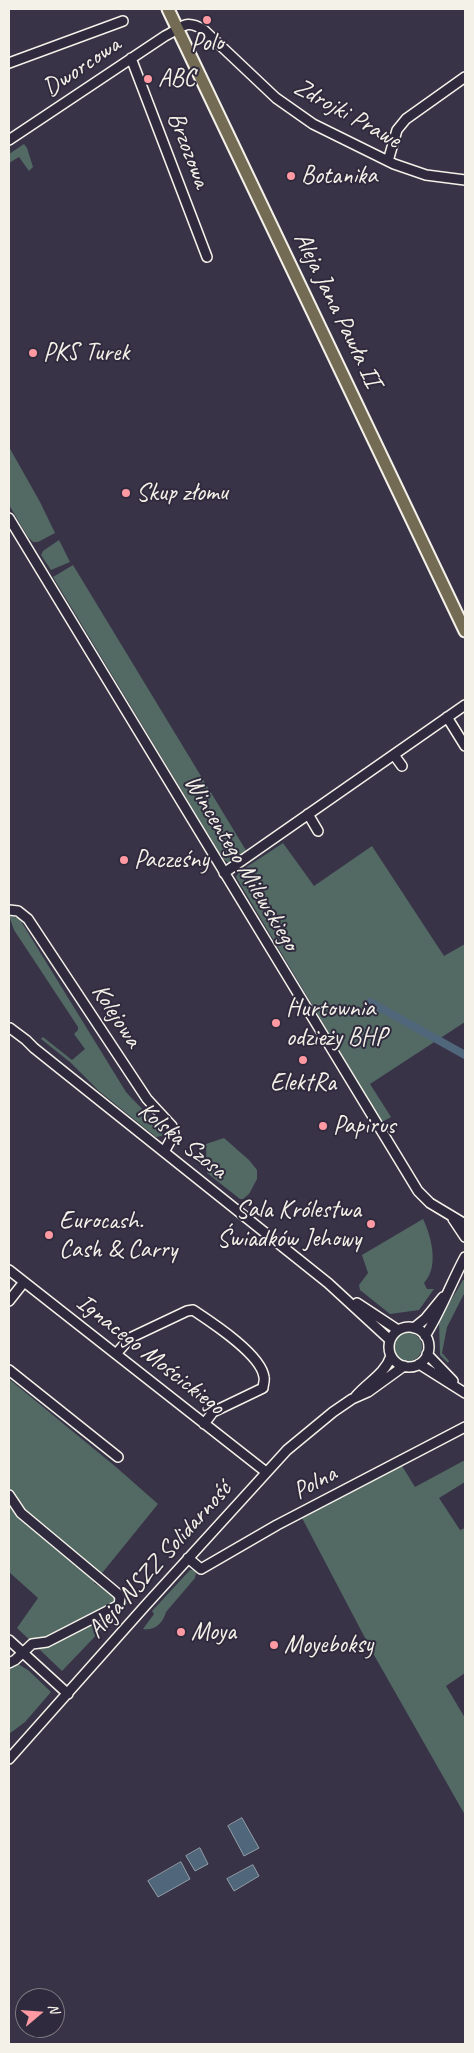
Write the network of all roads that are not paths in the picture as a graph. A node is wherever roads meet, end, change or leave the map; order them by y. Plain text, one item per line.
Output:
1 (168, 9) edge
2 (123, 21) dead end
3 (178, 29) junction
4 (131, 58) junction
5 (9, 62) edge
6 (465, 78) edge
7 (9, 140) edge
8 (388, 161) junction
9 (465, 180) edge
10 (207, 257) dead end
11 (9, 518) edge
12 (465, 631) edge
13 (465, 705) edge
14 (447, 718) junction
15 (465, 746) edge
16 (394, 754) junction
17 (402, 766) dead end
18 (308, 814) junction
19 (318, 831) dead end
20 (224, 873) junction
21 (9, 910) edge
22 (9, 1031) edge
23 (164, 1152) junction
24 (451, 1217) junction
25 (465, 1224) edge
26 (465, 1237) edge
27 (465, 1257) edge
28 (9, 1270) edge
29 (24, 1282) junction
30 (328, 1284) junction
31 (448, 1291) junction
32 (9, 1301) edge
33 (414, 1328) junction
34 (398, 1330) junction
35 (424, 1336) junction
36 (390, 1340) junction
37 (116, 1354) junction
38 (427, 1354) junction
39 (391, 1356) junction
40 (419, 1364) junction
41 (404, 1366) junction
42 (9, 1370) edge
43 (462, 1391) edge
44 (352, 1399) junction
45 (204, 1424) junction
46 (465, 1427) edge
47 (118, 1457) dead end
48 (266, 1472) junction
49 (9, 1495) edge
50 (188, 1558) junction
51 (9, 1640) edge
52 (23, 1652) junction
53 (9, 1663) edge
54 (68, 1694) junction
55 (9, 1759) edge

1 - 3 main road, Aleja Jana Pawła II
2 - 5 street
3 - 4 street, Dworcowa
3 - 8 street, Zdrojki Prawe
3 - 12 main road, Aleja Jana Pawła II
4 - 7 street, Dworcowa
4 - 10 street, Brzozowa
6 - 8 street
8 - 9 street, Zdrojki Prawe
11 - 20 street, Wincentego Milewskiego
13 - 14 street
14 - 15 street
14 - 16 street
16 - 17 street
16 - 18 street
18 - 19 street
18 - 20 street
20 - 24 street, Wincentego Milewskiego
21 - 23 street, Kolejowa
22 - 23 street, Kolska Szosa
23 - 30 street, Kolska Szosa
24 - 25 street, Wincentego Milewskiego
24 - 26 street, Wincentego Milewskiego
27 - 31 street
28 - 29 street, Ignacego Mościckiego
29 - 32 street
29 - 37 street, Ignacego Mościckiego
30 - 34 street, Kolska Szosa
30 - 36 street, Kolska Szosa
31 - 33 street
31 - 35 street
33 - 34 street
33 - 35 street
34 - 36 street
35 - 38 street
36 - 39 street
37 - 45 street, Ignacego Mościckiego
37 - 45 street
38 - 40 street
38 - 43 street
39 - 41 street
39 - 44 street, Aleja NSZZ Solidarność
40 - 41 street
40 - 43 street
41 - 44 street, Aleja NSZZ Solidarność
42 - 47 street
44 - 48 street, Aleja NSZZ Solidarność
45 - 48 street, Ignacego Mościckiego
46 - 50 street, Polna
48 - 50 street, Aleja NSZZ Solidarność
49 - 52 street
50 - 54 street, Aleja NSZZ Solidarność
51 - 52 street
52 - 53 street
52 - 54 street
54 - 55 street, Aleja NSZZ Solidarność

